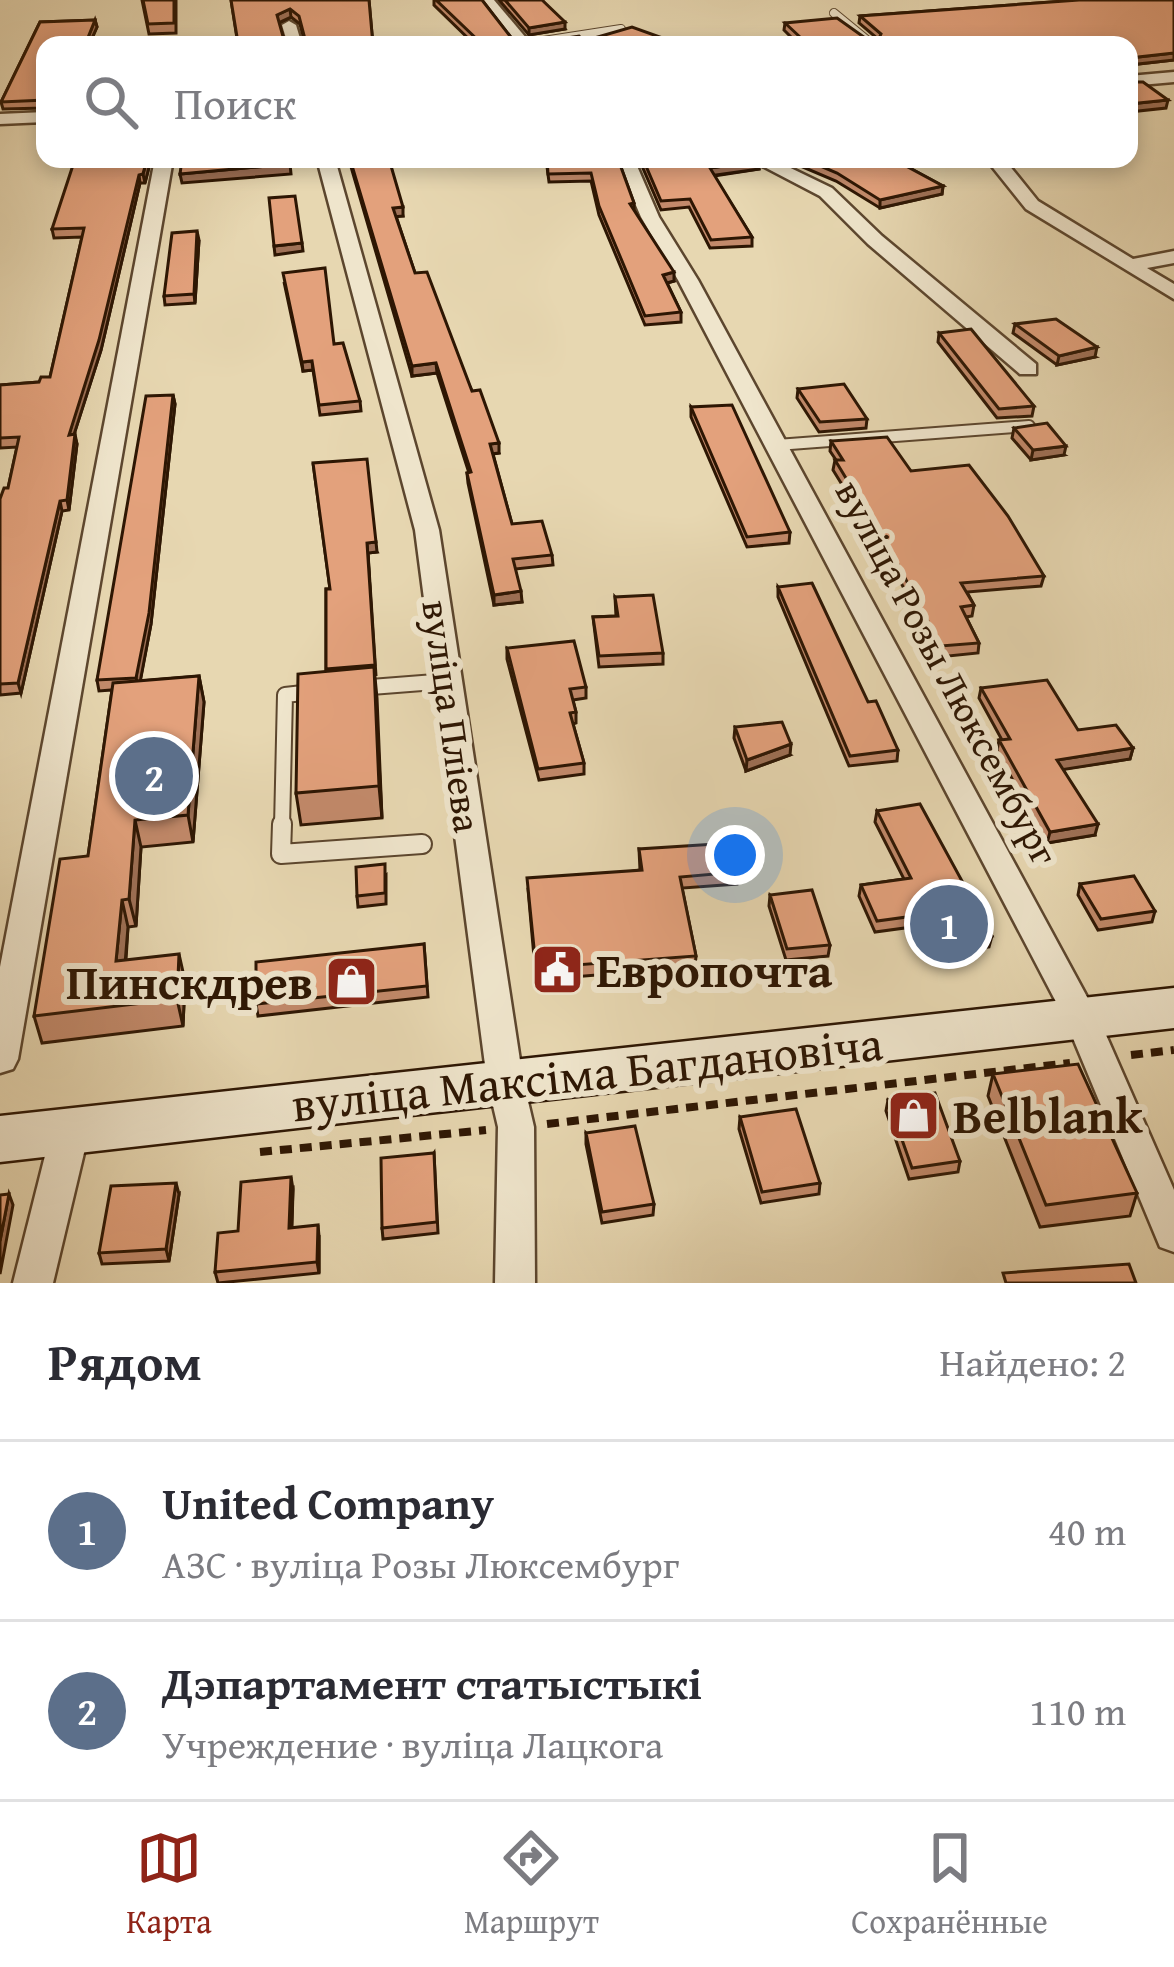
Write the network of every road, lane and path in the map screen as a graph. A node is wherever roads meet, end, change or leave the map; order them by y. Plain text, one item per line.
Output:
1 (488, 0) edge
2 (834, 13) edge
3 (289, 25) dead end
4 (620, 29) edge
5 (292, 36) edge
6 (517, 36) edge
7 (578, 36) edge
8 (862, 36) edge
9 (1174, 76) edge
10 (1138, 80) edge
11 (36, 117) edge
12 (0, 118) edge
13 (162, 168) edge
14 (328, 168) edge
15 (629, 168) edge
16 (777, 168) edge
17 (1001, 168) edge
18 (1174, 257) edge
19 (1133, 266) junction
20 (1174, 293) edge
21 (1028, 369) dead end
22 (1040, 425) edge
23 (777, 445) junction
24 (448, 681) junction
25 (422, 844) dead end
26 (1174, 1008) edge
27 (1090, 1039) junction
28 (1174, 1050) edge
29 (0, 1059) edge
30 (510, 1104) junction
31 (70, 1132) junction
32 (0, 1139) edge
33 (243, 1154) dead end
34 (1160, 1168) edge
35 (1174, 1235) edge
36 (33, 1283) edge
37 (515, 1283) edge

1 - 6 street
2 - 8 lane
3 - 5 street
4 - 7 lane
9 - 10 street
11 - 12 street
13 - 29 street
14 - 24 street, вуліца Пліева
15 - 23 street, вуліца Розы Люксембург
16 - 21 street
17 - 19 street
18 - 19 street
19 - 20 street
22 - 23 lane
23 - 27 street, вуліца Розы Люксембург
24 - 25 lane
24 - 30 street, вуліца Пліева
26 - 27 main road, вуліца Максіма Багдановіча
27 - 28 path
27 - 30 main road, вуліца Максіма Багдановіча
27 - 30 path
27 - 34 street, вуліца Розы Люксембург
30 - 31 main road, вуліца Максіма Багдановіча
30 - 33 path
30 - 37 street, вуліца Пліева
31 - 32 main road, вуліца Максіма Багдановіча
31 - 36 street
34 - 35 street, вуліца Розы Люксембург

